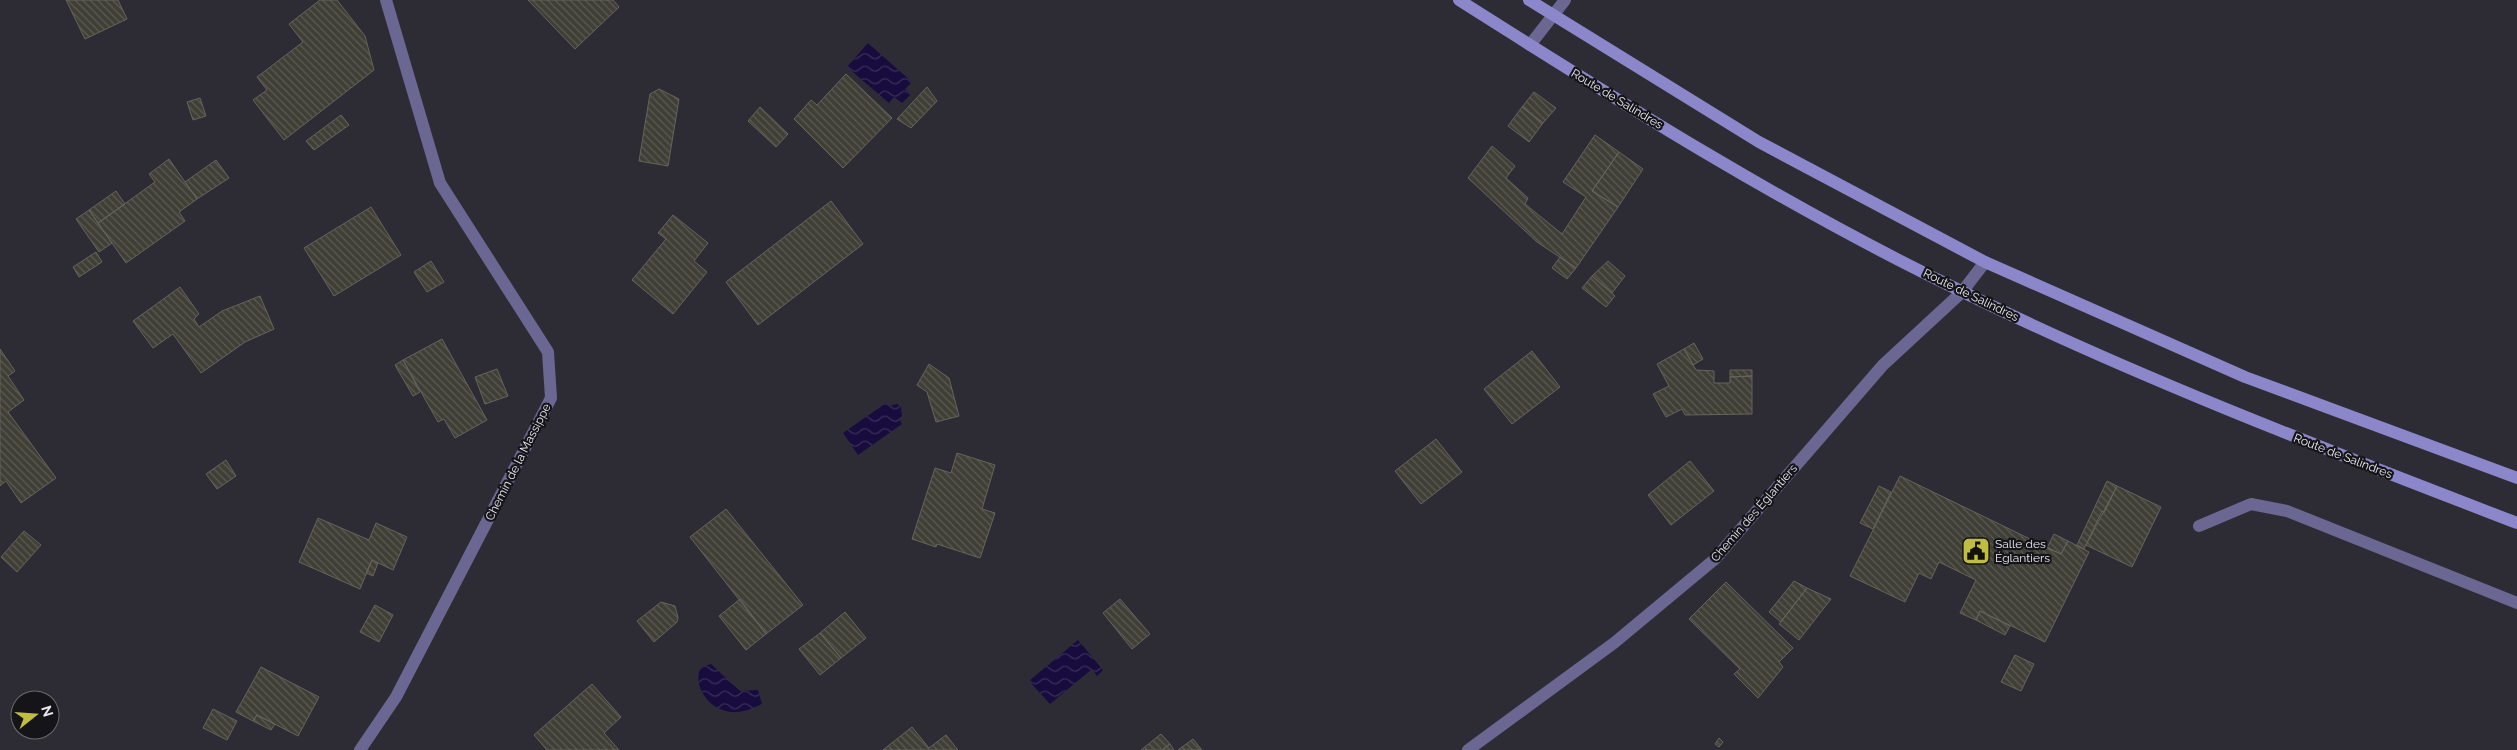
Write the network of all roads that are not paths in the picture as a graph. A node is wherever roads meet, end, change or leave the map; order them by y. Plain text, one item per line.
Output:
1 (386, 0) edge
2 (1459, 0) edge
3 (1529, 0) edge
4 (1565, 0) edge
5 (1552, 15) junction
6 (1530, 45) junction
7 (1985, 262) junction
8 (1962, 292) junction
9 (2517, 478) edge
10 (2517, 523) edge
11 (2200, 526) dead end
12 (2517, 603) edge
13 (360, 750) edge
14 (1468, 750) edge

1 - 13 street, Chemin de la Massippe
2 - 6 main road, Route de Salindres
3 - 5 main road
4 - 5 street
5 - 6 street
5 - 7 main road
6 - 8 main road, Route de Salindres
7 - 8 street, Chemin des Églantiers
7 - 9 main road
8 - 10 main road, Route de Salindres
8 - 14 street, Chemin des Églantiers
11 - 12 street

